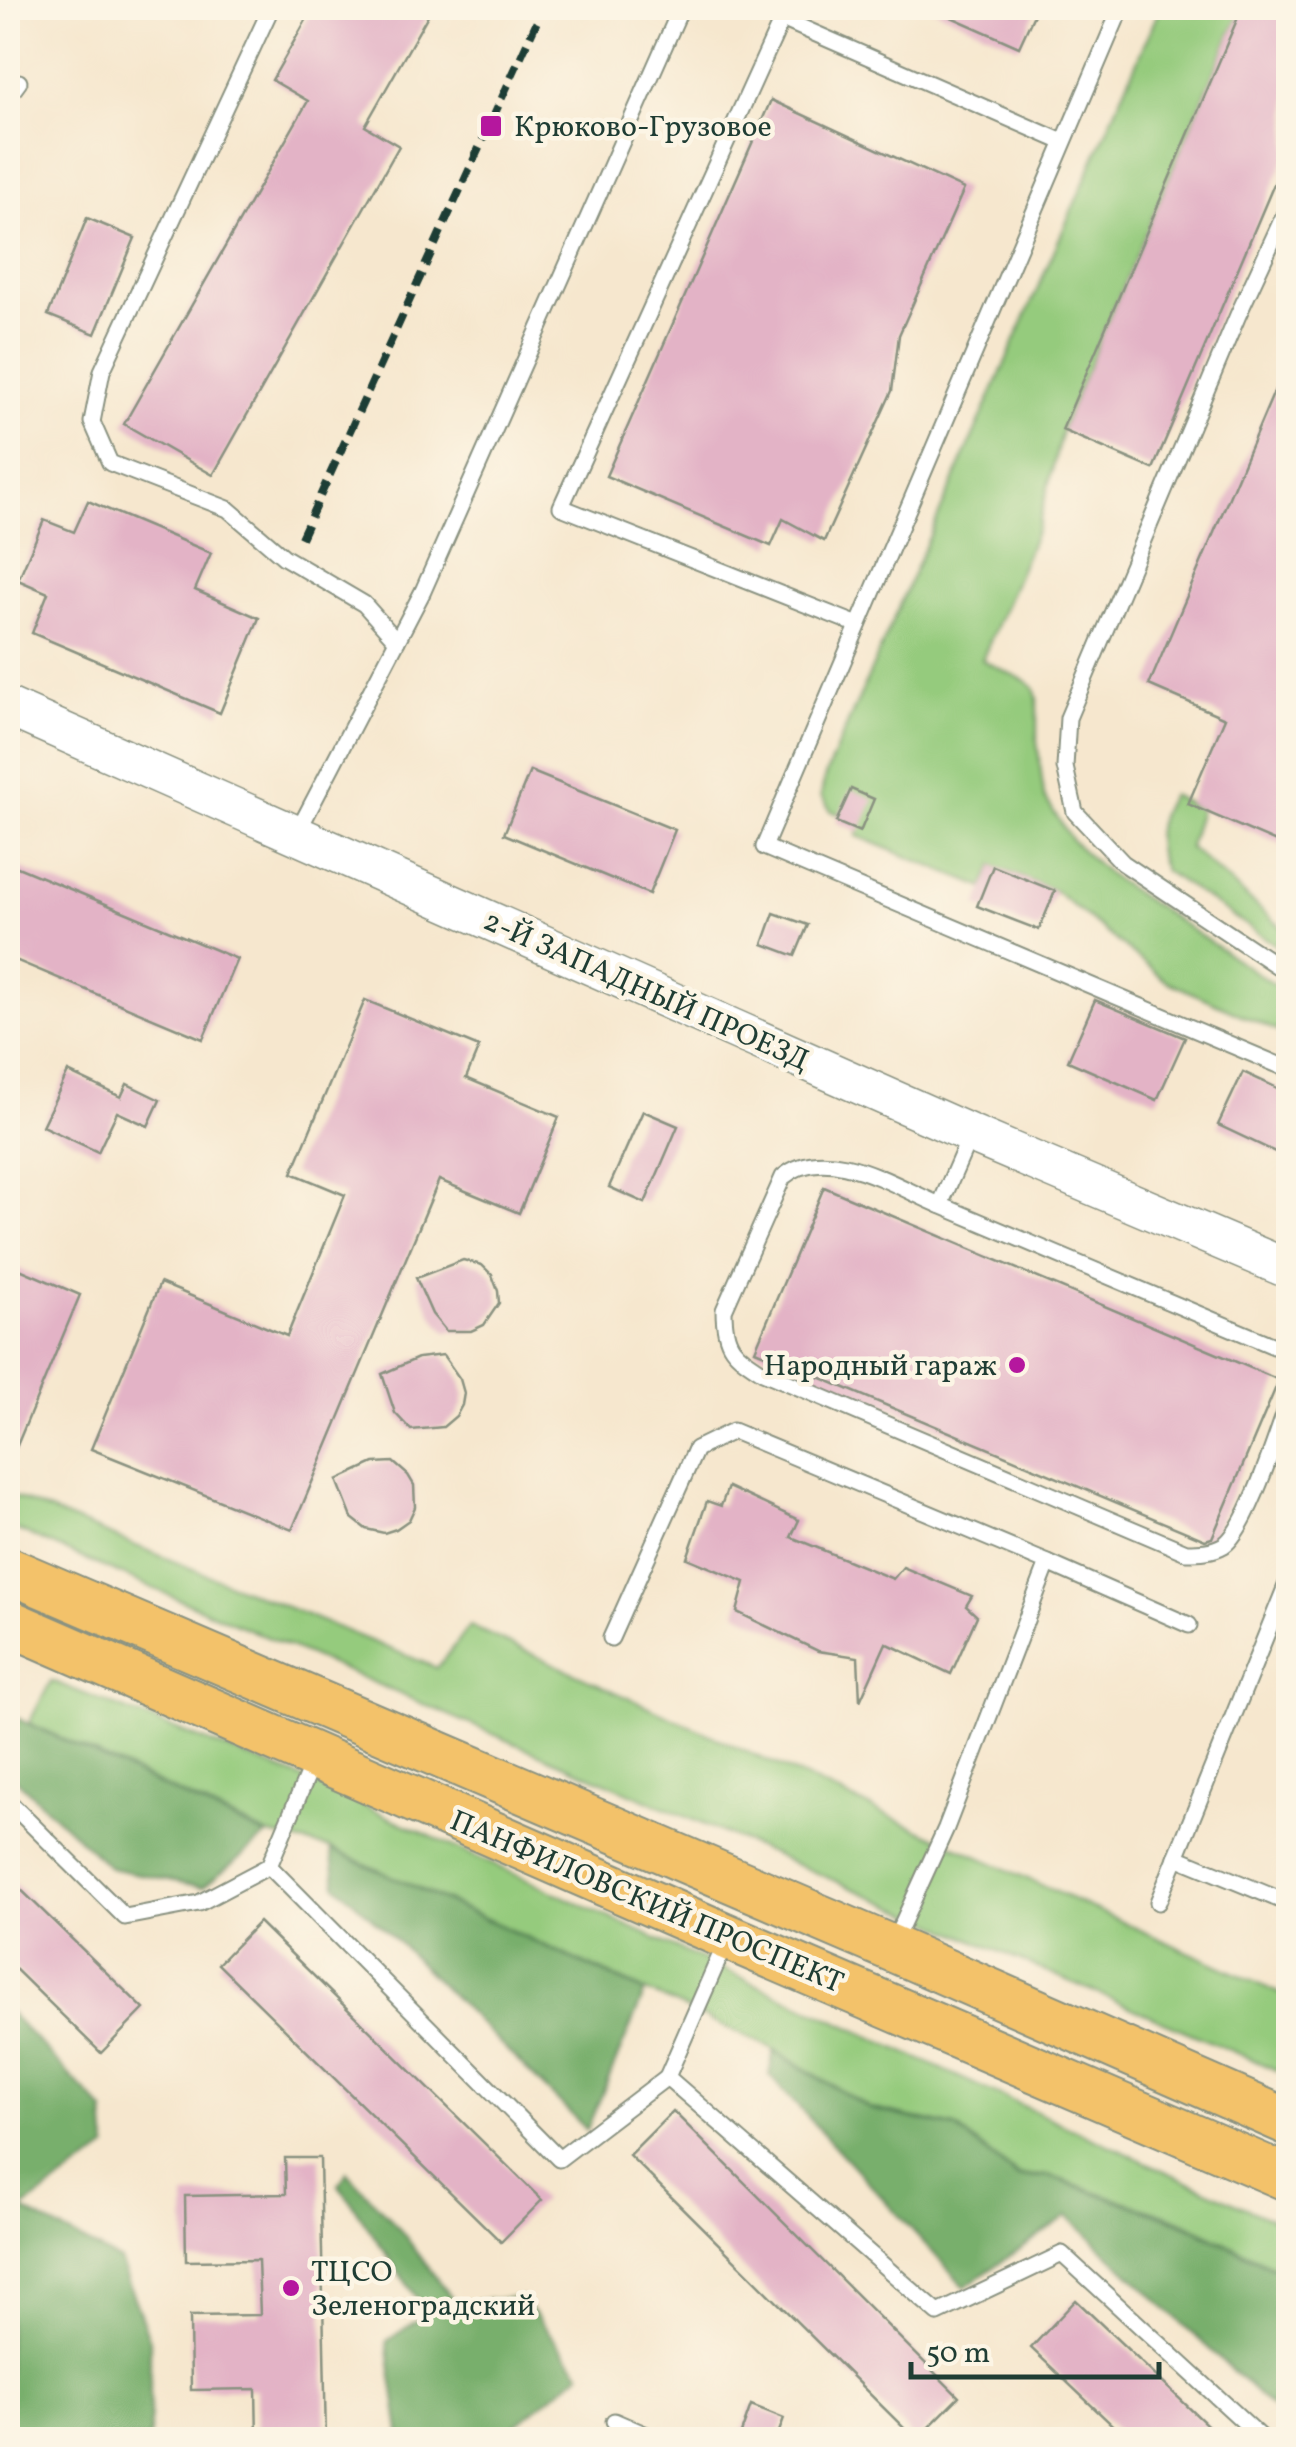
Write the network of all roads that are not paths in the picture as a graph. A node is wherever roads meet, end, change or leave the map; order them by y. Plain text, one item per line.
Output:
1 (271, 8) edge
2 (681, 8) edge
3 (1121, 8) edge
4 (784, 13) edge
5 (19, 82) dead end
6 (8, 97) edge
7 (1064, 142) junction
8 (1288, 208) edge
9 (858, 625) junction
10 (397, 641) junction
11 (8, 707) edge
12 (296, 833) junction
13 (1288, 973) edge
14 (1288, 1069) edge
15 (971, 1134) junction
16 (940, 1205) junction
17 (1288, 1270) edge
18 (1288, 1352) edge
19 (1288, 1404) edge
20 (1048, 1563) junction
21 (8, 1570) edge
22 (1288, 1581) edge
23 (8, 1622) edge
24 (1189, 1625) dead end
25 (612, 1638) dead end
26 (315, 1757) junction
27 (8, 1801) edge
28 (1176, 1857) junction
29 (269, 1866) junction
30 (1158, 1902) dead end
31 (1288, 1903) edge
32 (728, 1937) junction
33 (892, 1948) junction
34 (667, 2078) junction
35 (1288, 2122) edge
36 (1288, 2178) edge
37 (614, 2421) dead end
38 (658, 2440) edge
39 (1264, 2440) edge

1 - 10 lane
2 - 10 lane
3 - 7 lane
4 - 7 lane
4 - 9 lane
5 - 6 lane
7 - 9 lane
8 - 13 lane
9 - 14 lane
10 - 12 lane
11 - 12 street, 2-Й ЗАПАДНЫЙ ПРОЕЗД
12 - 15 street, 2-Й ЗАПАДНЫЙ ПРОЕЗД
15 - 16 lane
15 - 17 street, 2-Й ЗАПАДНЫЙ ПРОЕЗД
16 - 18 lane
16 - 19 lane
20 - 24 lane
20 - 25 lane
20 - 33 lane
21 - 33 main road, ПАНФИЛОВСКИЙ ПРОСПЕКТ
22 - 28 lane
23 - 26 main road, ПАНФИЛОВСКИЙ ПРОСПЕКТ
26 - 29 lane
26 - 32 main road, ПАНФИЛОВСКИЙ ПРОСПЕКТ
27 - 29 lane
28 - 30 lane
28 - 31 lane
29 - 34 lane
32 - 34 lane
32 - 36 main road, ПАНФИЛОВСКИЙ ПРОСПЕКТ
33 - 35 main road, ПАНФИЛОВСКИЙ ПРОСПЕКТ
34 - 39 lane
37 - 38 lane

